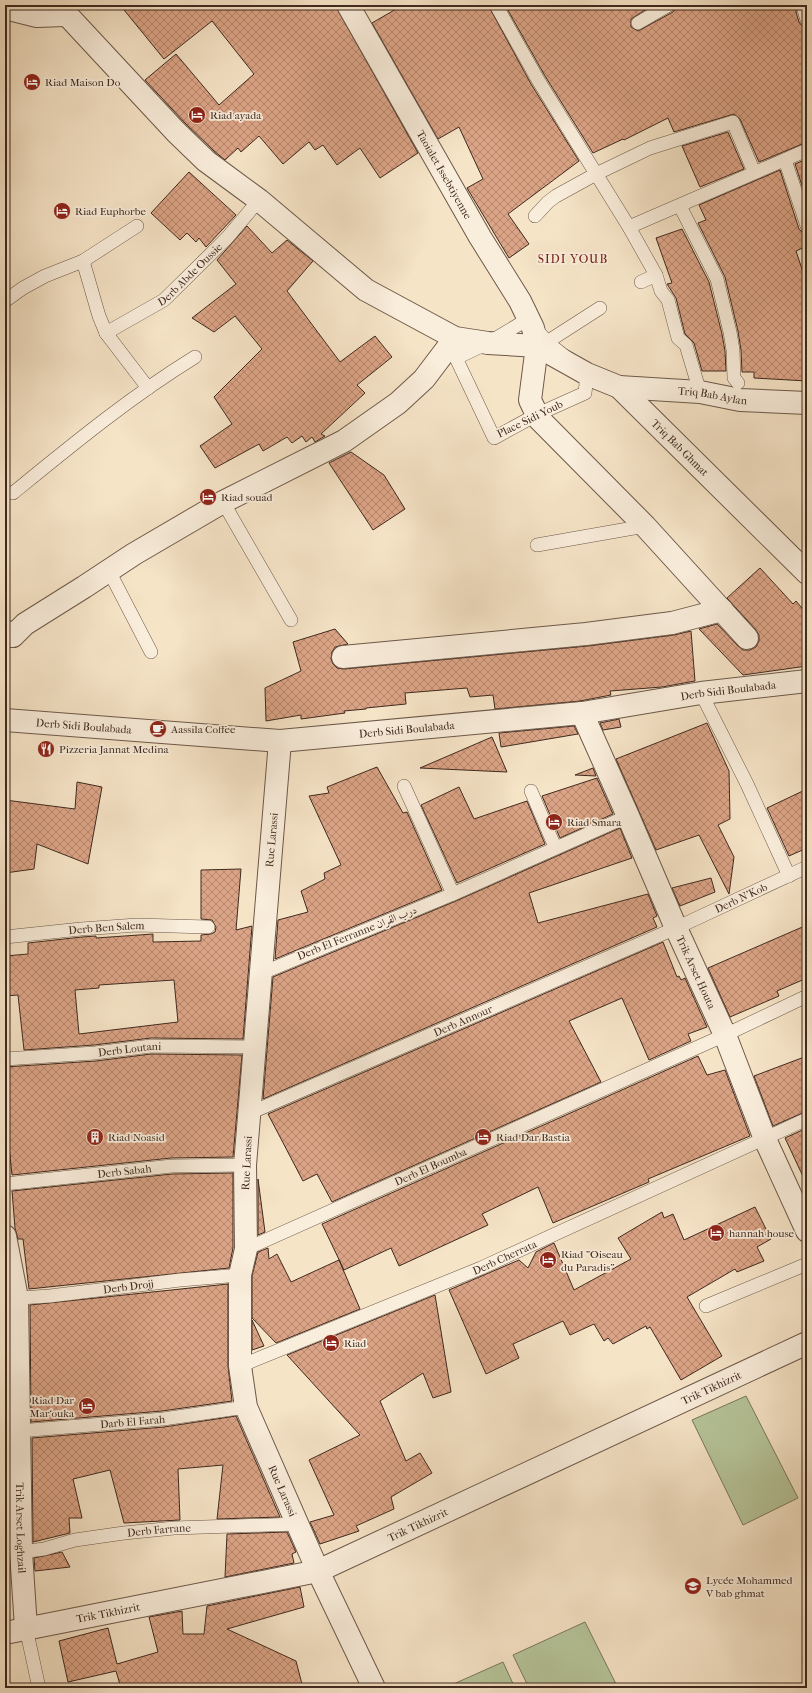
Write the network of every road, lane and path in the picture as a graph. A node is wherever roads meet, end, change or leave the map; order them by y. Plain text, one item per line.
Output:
1 (348, 5) edge
2 (496, 5) edge
3 (670, 5) edge
4 (806, 5) edge
5 (5, 8) edge
6 (62, 10) edge
7 (807, 20) edge
8 (638, 23) dead end
9 (807, 150) edge
10 (785, 160) junction
11 (754, 172) junction
12 (596, 174) junction
13 (259, 200) junction
14 (680, 206) junction
15 (535, 216) dead end
16 (138, 226) dead end
17 (807, 226) edge
18 (629, 227) junction
19 (83, 260) junction
20 (656, 275) junction
21 (640, 282) dead end
22 (5, 301) edge
23 (600, 308) dead end
24 (528, 319) junction
25 (106, 333) junction
26 (455, 338) junction
27 (488, 343) junction
28 (542, 344) junction
29 (195, 357) dead end
30 (587, 374) junction
31 (738, 383) dead end
32 (619, 387) junction
33 (148, 388) junction
34 (700, 392) junction
35 (807, 403) edge
36 (536, 415) junction
37 (13, 493) dead end
38 (223, 502) junction
39 (645, 526) junction
40 (536, 545) dead end
41 (109, 571) junction
42 (807, 573) edge
43 (722, 610) junction
44 (291, 620) dead end
45 (5, 631) edge
46 (747, 638) dead end
47 (151, 652) dead end
48 (343, 657) dead end
49 (807, 681) edge
50 (701, 693) junction
51 (582, 713) junction
52 (5, 720) edge
53 (280, 741) junction
54 (404, 786) dead end
55 (531, 791) dead end
56 (628, 816) junction
57 (556, 847) junction
58 (807, 867) edge
59 (789, 876) junction
60 (453, 894) junction
61 (208, 927) dead end
62 (676, 928) junction
63 (5, 937) edge
64 (262, 973) junction
65 (807, 996) edge
66 (725, 1035) junction
67 (255, 1047) junction
68 (5, 1059) edge
69 (250, 1113) junction
70 (807, 1119) edge
71 (765, 1140) junction
72 (245, 1165) junction
73 (5, 1184) edge
74 (807, 1231) edge
75 (5, 1236) edge
76 (246, 1249) junction
77 (807, 1264) edge
78 (240, 1275) junction
79 (11, 1299) edge
80 (706, 1306) dead end
81 (807, 1343) edge
82 (240, 1366) junction
83 (246, 1406) junction
84 (15, 1423) edge
85 (298, 1524) junction
86 (16, 1542) edge
87 (318, 1571) junction
88 (15, 1630) edge
89 (39, 1688) edge
90 (374, 1688) edge

1 - 24 street, Taoialet Issebtiyenne
2 - 12 lane
3 - 8 lane
4 - 7 lane
5 - 6 street
6 - 13 street
9 - 10 lane
10 - 11 lane
10 - 17 lane
11 - 12 lane
11 - 14 lane
12 - 15 lane
12 - 18 lane
13 - 25 lane, Derb Abde Oussie
13 - 26 street
14 - 18 lane
14 - 31 lane
16 - 19 lane
18 - 20 lane
19 - 22 lane
19 - 25 lane
20 - 21 lane
20 - 34 lane
23 - 28 lane
24 - 27 lane, Place Sidi Youb
24 - 28 street, Taoialet Issebtiyenne
25 - 33 lane
26 - 27 street
26 - 38 street
27 - 28 street
27 - 36 lane, Place Sidi Youb
28 - 30 street, Triq Bab Ghmat
28 - 36 street, Taoialet Issebtiyenne
29 - 33 lane
30 - 32 street, Triq Bab Ghmat
30 - 36 lane, Place Sidi Youb
32 - 34 street, Triq Bab Aylan
32 - 42 street, Triq Bab Ghmat
33 - 37 lane
34 - 35 street, Triq Bab Aylan
36 - 39 street
38 - 41 street
38 - 44 lane
39 - 40 lane
39 - 43 street
41 - 45 street
41 - 47 lane
43 - 46 street
43 - 48 street
49 - 50 street, Derb Sidi Boulabada
50 - 51 street, Derb Sidi Boulabada
50 - 59 lane
51 - 53 street, Derb Sidi Boulabada
51 - 56 street, Trik Arset Houta
52 - 53 street, Derb Sidi Boulabada
53 - 64 street, Rue Larassi
54 - 60 lane
55 - 57 lane
56 - 57 lane, Derb El Ferranne درب الفران
56 - 62 street, Trik Arset Houta
57 - 60 lane, Derb El Ferranne درب الفران
58 - 59 lane, Derb N'Kob
59 - 62 lane, Derb N'Kob
60 - 64 lane, Derb El Ferranne درب الفران
61 - 63 lane, Derb Ben Salem
62 - 66 street, Trik Arset Houta
62 - 69 lane, Derb Annour
64 - 67 street, Rue Larassi
65 - 66 lane, Derb El Boumba
66 - 71 street, Trik Arset Houta
66 - 76 lane, Derb El Boumba
67 - 68 lane, Derb Loutani
67 - 69 street, Rue Larassi
69 - 72 street, Rue Larassi
70 - 71 lane, Derb Cherrata
71 - 74 street, Trik Arset Houta
71 - 82 lane, Derb Cherrata
72 - 73 lane, Derb Sabah
72 - 76 street, Rue Larassi
75 - 79 street, Trik Arset Loghzail
76 - 78 street, Rue Larassi
77 - 80 lane
78 - 79 lane, Derb Drojj
78 - 82 street, Rue Larassi
79 - 84 street, Trik Arset Loghzail
81 - 87 street, Trik Tikhizrit
82 - 83 street, Rue Larassi
83 - 84 lane, Darb El Farah
83 - 85 street, Rue Larassi
84 - 86 street, Trik Arset Loghzail
85 - 86 lane, Derb Farrane
85 - 87 street, Rue Larassi
86 - 88 street, Trik Arset Loghzail
87 - 88 street, Trik Tikhizrit
87 - 90 street, Rue Larassi
88 - 89 lane

